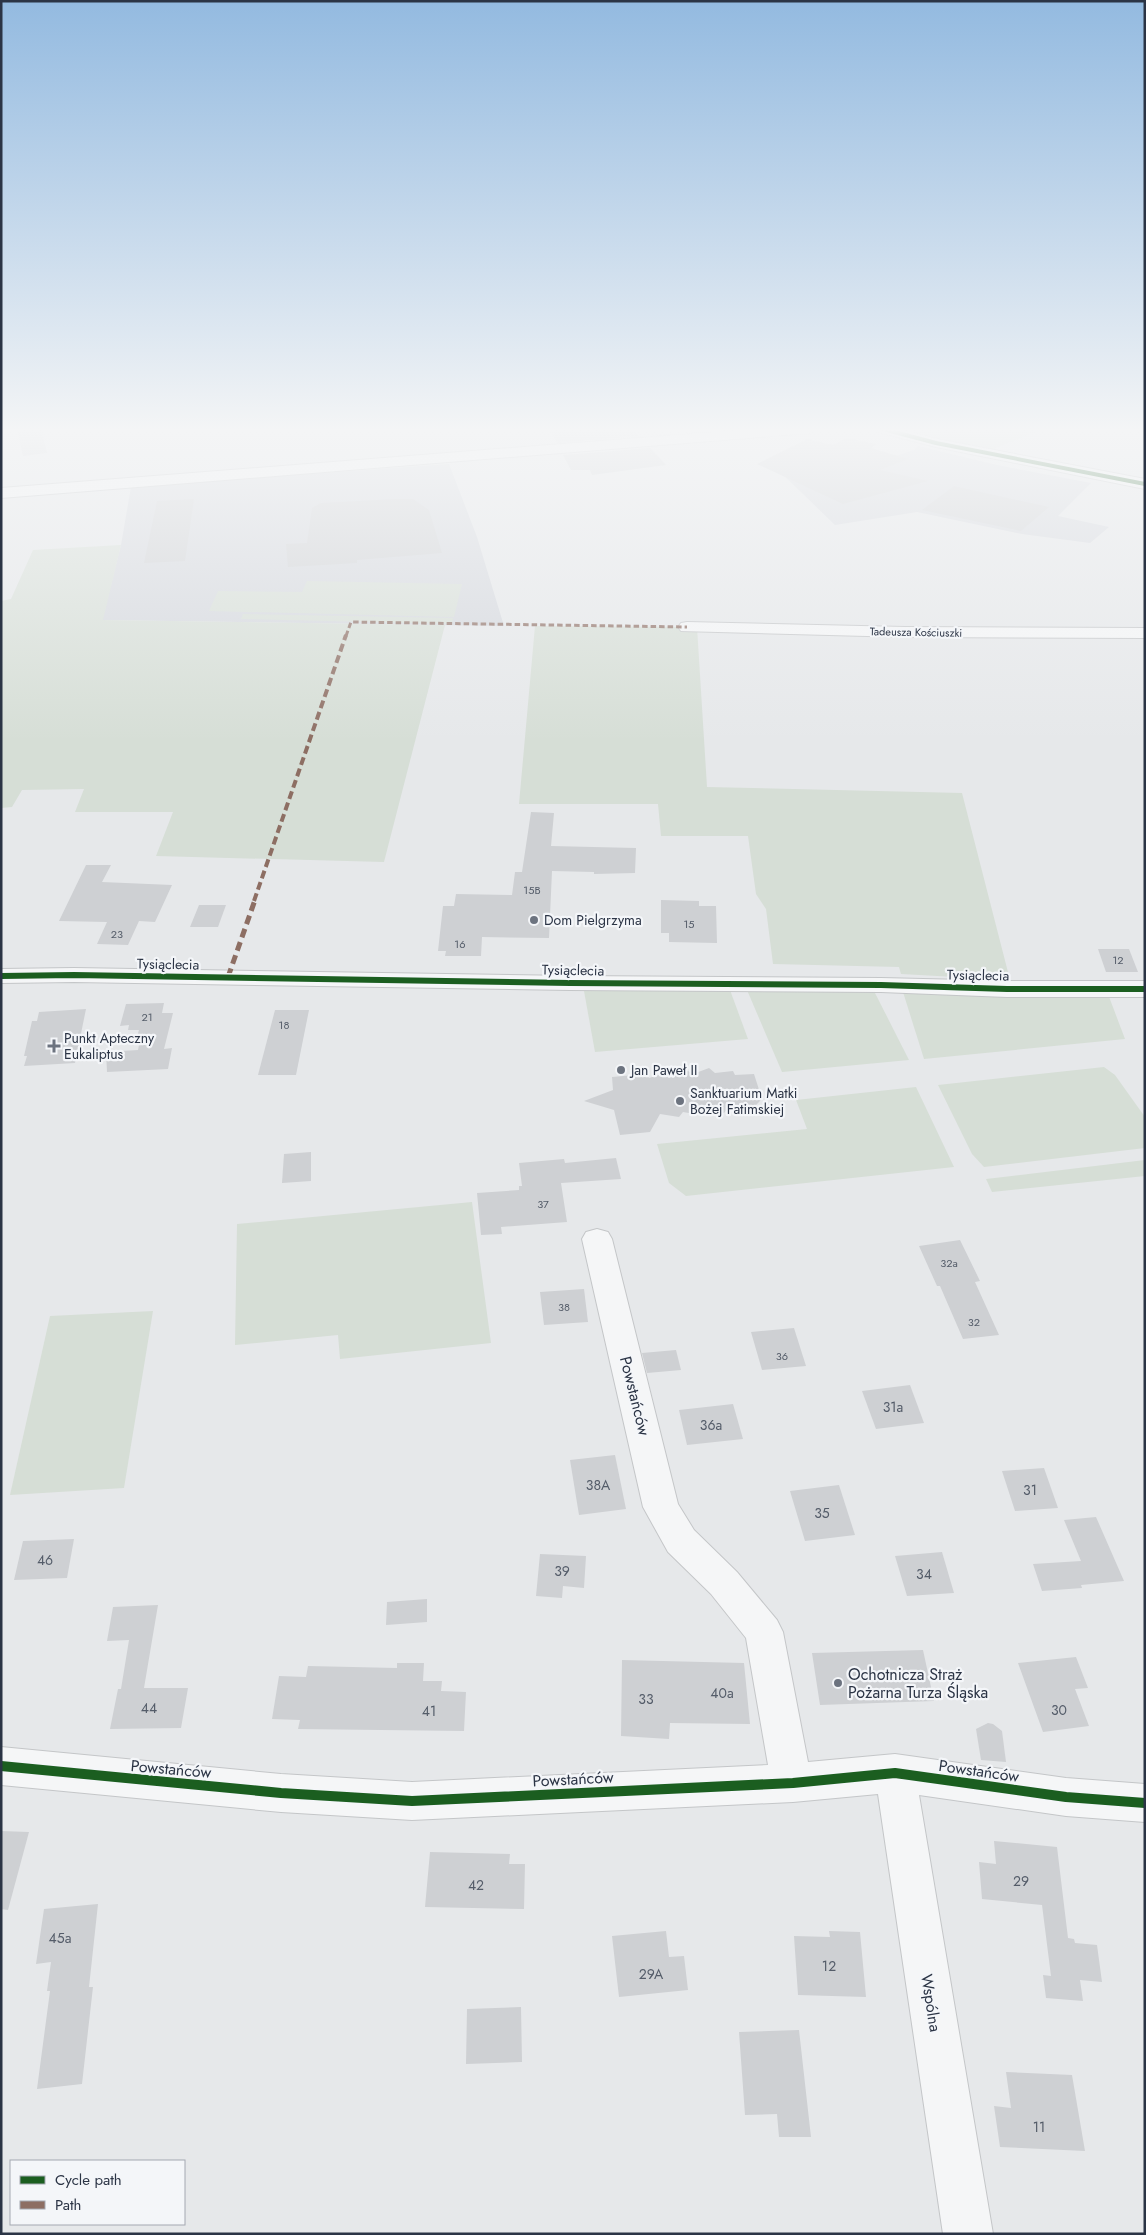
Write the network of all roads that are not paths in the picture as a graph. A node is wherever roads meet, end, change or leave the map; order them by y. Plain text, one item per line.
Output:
1 (687, 627) dead end
2 (1145, 633) edge
3 (1, 976) edge
4 (1145, 989) edge
5 (597, 1239) dead end
6 (1, 1766) edge
7 (895, 1773) junction
8 (793, 1783) junction
9 (1145, 1803) edge
10 (968, 2234) edge

1 - 2 street, Tadeusza Kościuszki
3 - 4 street, Tysiąclecia
5 - 8 street, Powstańców
6 - 8 street, Powstańców
7 - 8 street, Powstańców
7 - 9 street, Powstańców
7 - 10 street, Wspólna

